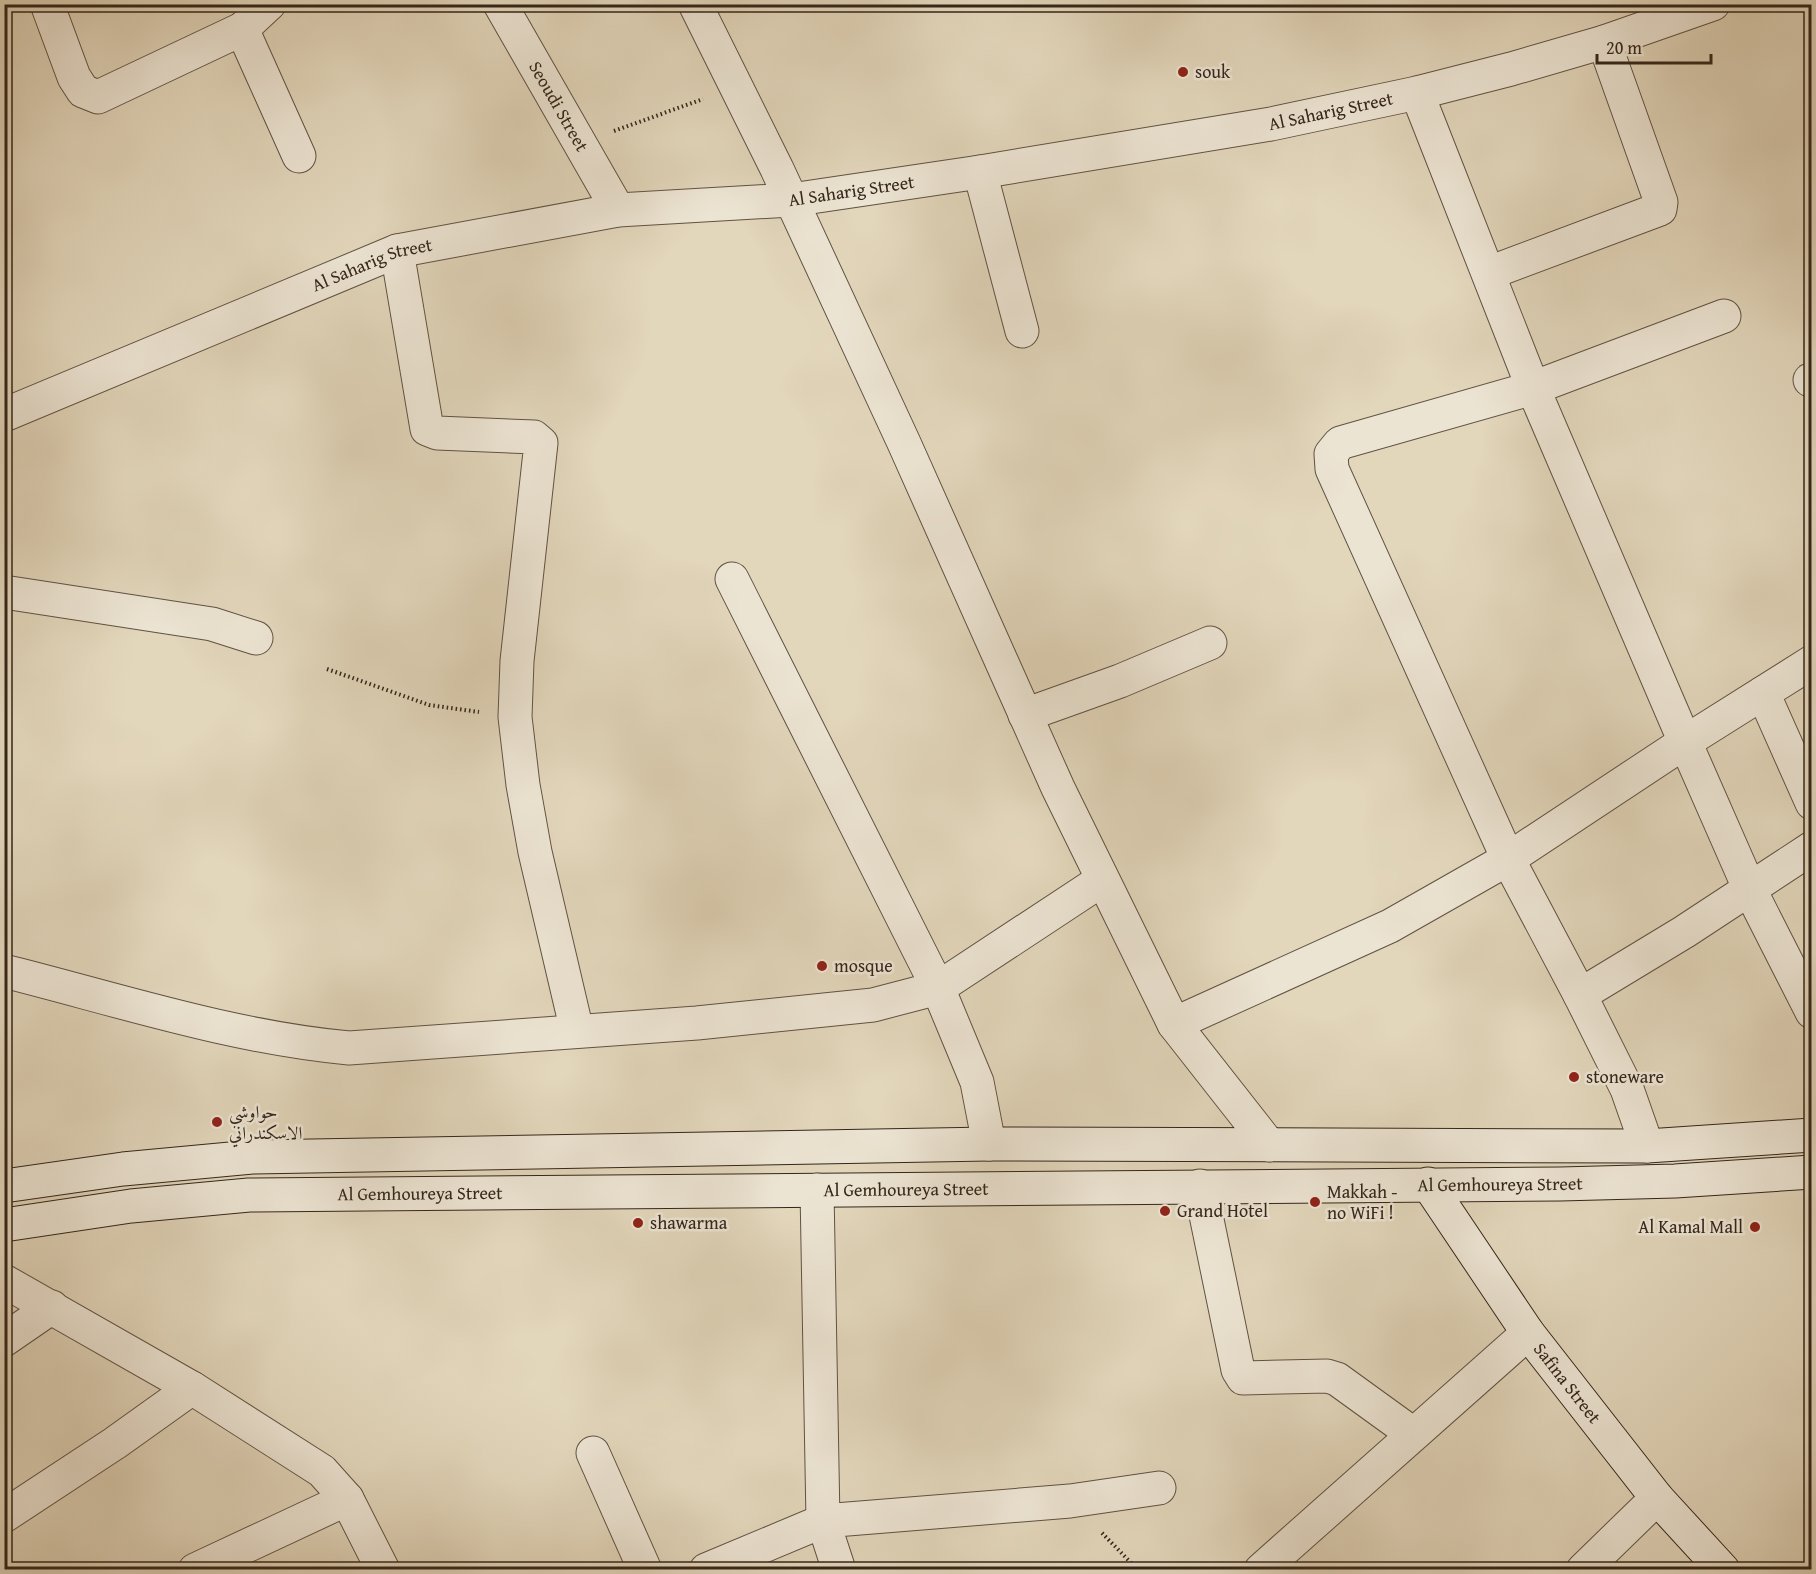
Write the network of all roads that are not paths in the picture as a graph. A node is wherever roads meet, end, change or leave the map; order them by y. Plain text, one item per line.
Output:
1 (47, 4) edge
2 (269, 4) edge
3 (500, 4) edge
4 (695, 4) edge
5 (1697, 7) edge
6 (242, 29) junction
7 (1604, 42) junction
8 (1417, 93) junction
9 (299, 156) dead end
10 (980, 172) junction
11 (791, 200) junction
12 (618, 210) junction
13 (397, 251) junction
14 (1489, 273) junction
15 (1724, 316) dead end
16 (1022, 331) dead end
17 (1533, 388) junction
18 (4, 415) edge
19 (732, 579) dead end
20 (4, 592) edge
21 (256, 638) dead end
22 (1210, 643) dead end
23 (1812, 662) edge
24 (1763, 693) junction
25 (1025, 715) junction
26 (1685, 742) junction
27 (1812, 803) edge
28 (1812, 848) edge
29 (1508, 859) junction
30 (1102, 880) junction
31 (1750, 890) junction
32 (4, 971) edge
33 (938, 988) junction
34 (1580, 995) junction
35 (1812, 1012) edge
36 (1174, 1024) junction
37 (577, 1030) junction
38 (1812, 1135) edge
39 (989, 1144) junction
40 (1269, 1145) junction
41 (1647, 1146) junction
42 (1812, 1172) edge
43 (1428, 1184) junction
44 (4, 1186) edge
45 (1200, 1186) junction
46 (817, 1190) junction
47 (4, 1225) edge
48 (4, 1281) edge
49 (52, 1307) junction
50 (1528, 1333) junction
51 (4, 1340) edge
52 (192, 1388) junction
53 (1413, 1434) junction
54 (593, 1453) dead end
55 (1159, 1488) dead end
56 (1657, 1498) junction
57 (347, 1499) junction
58 (4, 1516) edge
59 (823, 1521) junction
60 (195, 1569) edge
61 (383, 1569) edge
62 (645, 1569) edge
63 (706, 1569) edge
64 (838, 1569) edge
65 (1261, 1569) edge
66 (1583, 1569) edge
67 (1723, 1569) edge

1 - 6 street
2 - 6 street
3 - 12 street, Seoudi Street
4 - 11 street
5 - 7 street, Al Saharig Street
6 - 9 street
7 - 8 street, Al Saharig Street
7 - 14 street
8 - 10 street, Al Saharig Street
8 - 14 street
10 - 11 street, Al Saharig Street
10 - 16 street
11 - 12 street, Al Saharig Street
11 - 25 street
12 - 13 street, Al Saharig Street
13 - 18 street, Al Saharig Street
13 - 37 street
14 - 17 street
15 - 17 street
17 - 26 street
17 - 29 street
19 - 33 street
20 - 21 street
22 - 25 street
23 - 24 street
24 - 26 street
24 - 27 street
25 - 30 street
26 - 29 street
26 - 31 street
28 - 31 street
29 - 34 street
29 - 36 street
30 - 33 street
30 - 36 street
31 - 34 street
31 - 35 street
32 - 37 street
33 - 37 street
33 - 39 street
34 - 41 street
36 - 40 street
38 - 41 street, Al Gemhoureya Street
39 - 40 street, Al Gemhoureya Street
39 - 44 street, Al Gemhoureya Street
40 - 41 street, Al Gemhoureya Street
42 - 43 street, Al Gemhoureya Street
43 - 45 street, Al Gemhoureya Street
43 - 50 street, Safina Street
45 - 46 street, Al Gemhoureya Street
45 - 53 street
46 - 47 street, Al Gemhoureya Street
46 - 59 street
48 - 49 street
49 - 51 street
49 - 52 street
50 - 53 street
50 - 56 street, Safina Street
52 - 57 street
52 - 58 street
53 - 65 street
54 - 62 street
55 - 59 street
56 - 66 street
56 - 67 street, Safina Street
57 - 60 street
57 - 61 street
59 - 63 street
59 - 64 street

